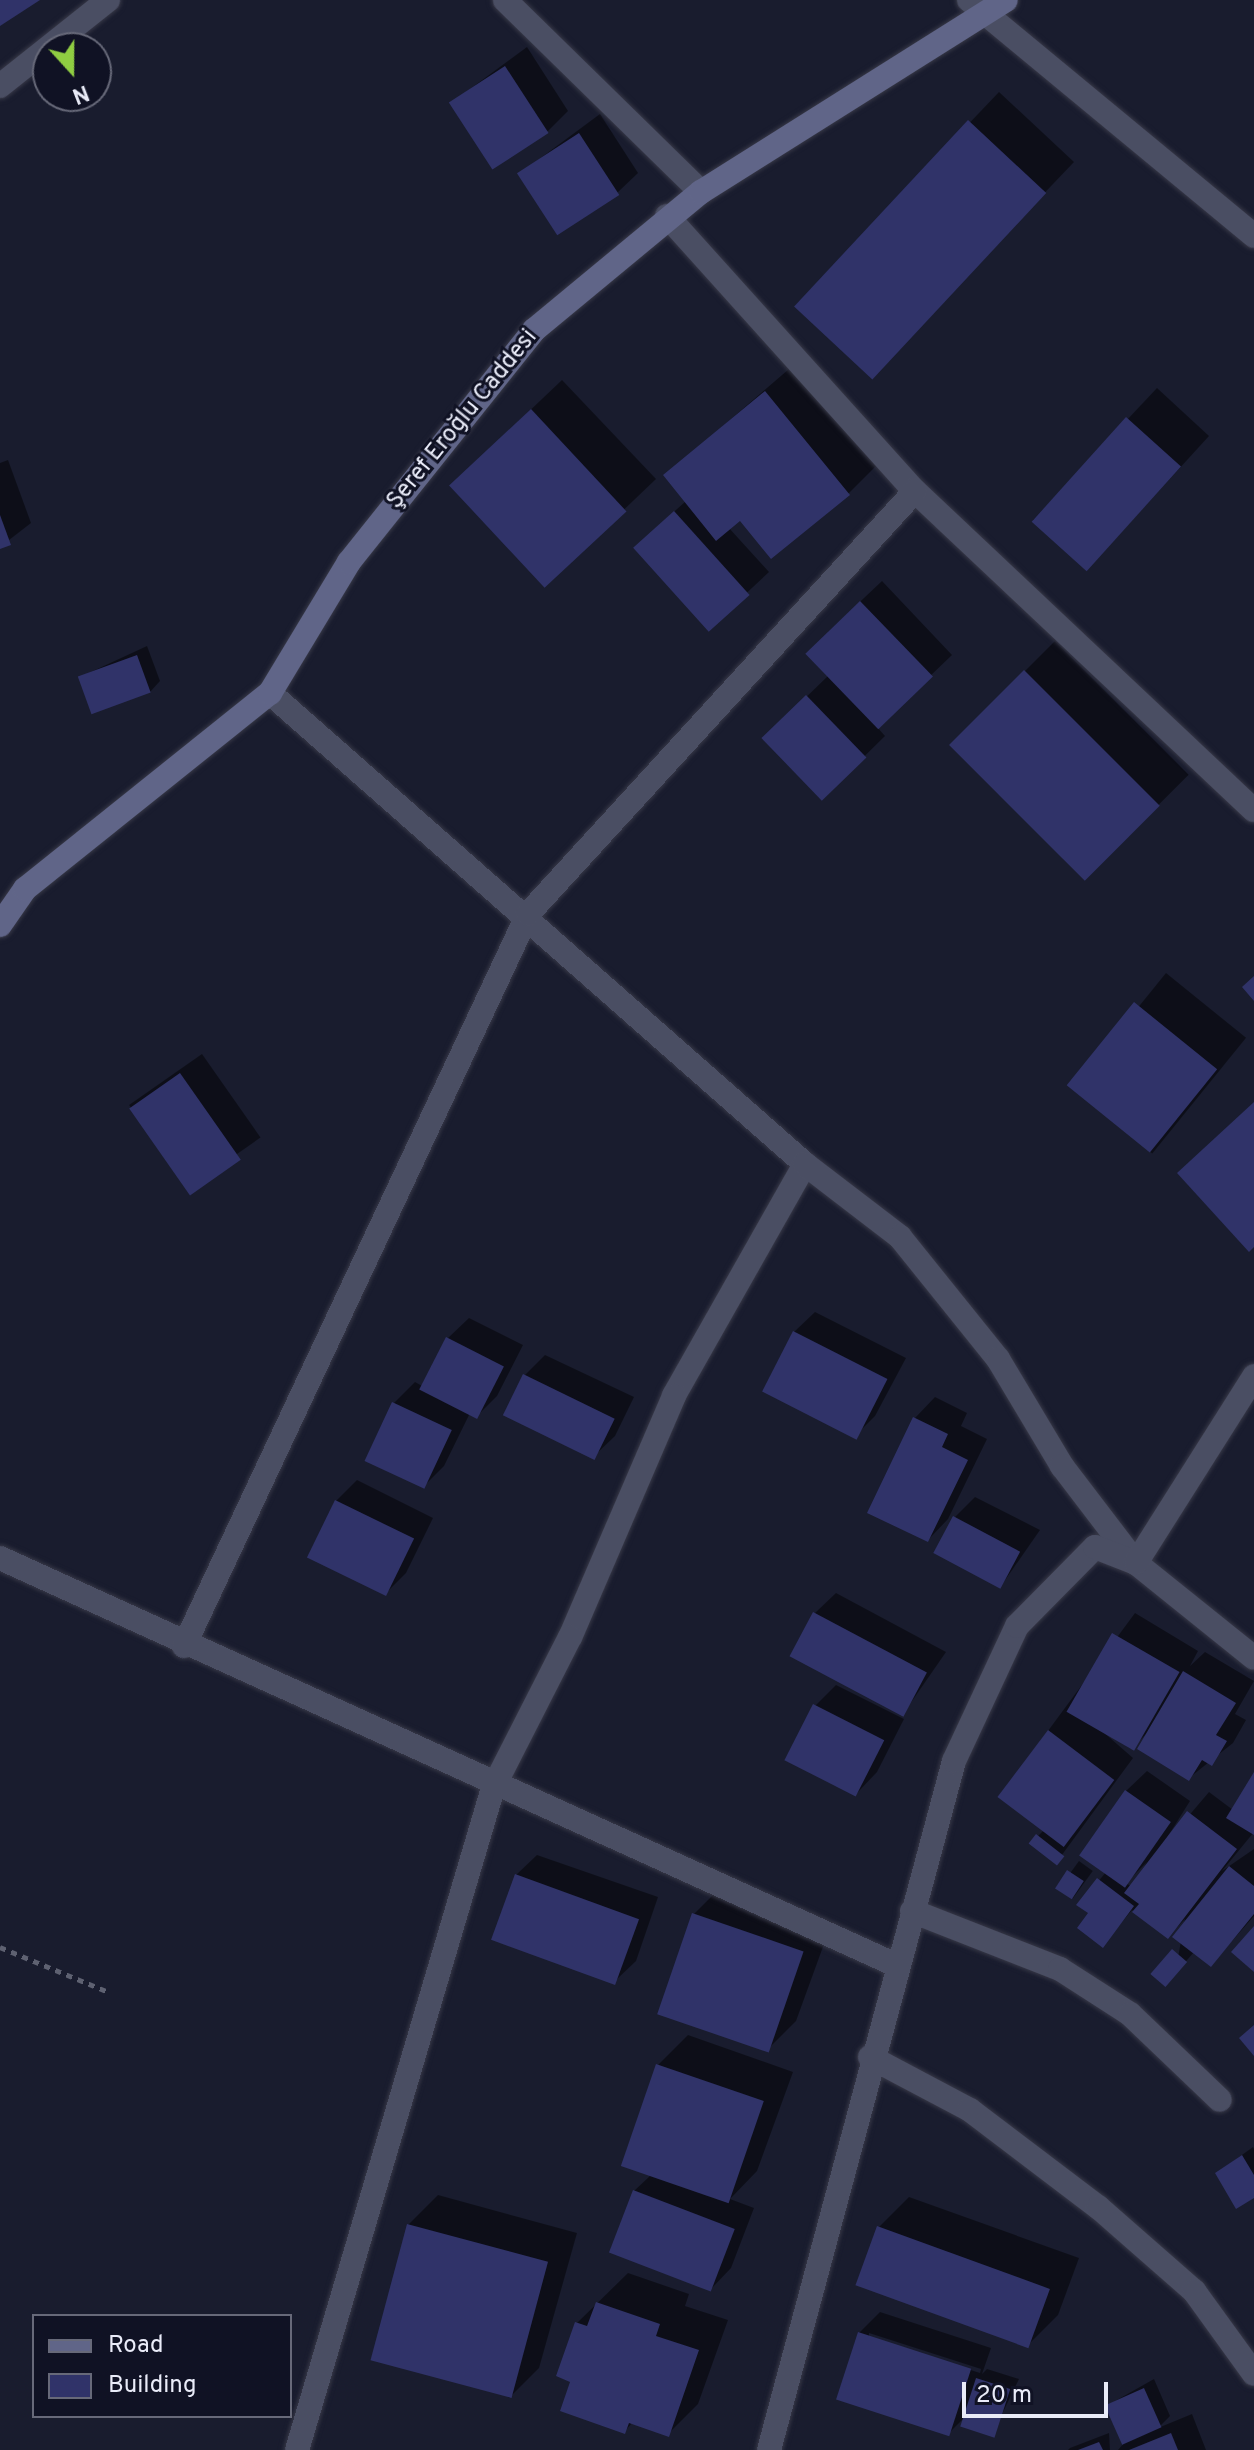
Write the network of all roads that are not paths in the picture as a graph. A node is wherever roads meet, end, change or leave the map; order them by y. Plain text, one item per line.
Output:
1 (108, 0) edge
2 (505, 0) edge
3 (1006, 0) edge
4 (977, 6) edge
5 (0, 86) edge
6 (701, 192) junction
7 (667, 216) junction
8 (1254, 236) edge
9 (915, 491) junction
10 (270, 693) junction
11 (1254, 810) edge
12 (528, 914) junction
13 (0, 925) edge
14 (805, 1164) junction
15 (1254, 1376) edge
16 (0, 1558) edge
17 (1136, 1563) junction
18 (184, 1646) junction
19 (1254, 1658) edge
20 (493, 1788) junction
21 (912, 1911) junction
22 (896, 1965) junction
23 (870, 2057) junction
24 (1220, 2100) dead end
25 (1254, 2374) edge
26 (297, 2450) edge
27 (769, 2450) edge

1 - 5 street
2 - 6 street
3 - 4 street, Şeref Eroğlu Caddesi
4 - 6 street, Şeref Eroğlu Caddesi
4 - 8 street
6 - 7 street, Şeref Eroğlu Caddesi
7 - 9 street
7 - 10 street, Şeref Eroğlu Caddesi
9 - 11 street
9 - 12 street
10 - 12 street
10 - 13 street, Şeref Eroğlu Caddesi
12 - 14 street
12 - 18 street
14 - 17 street
14 - 20 street
15 - 17 street
16 - 18 street
17 - 19 street
17 - 21 street
18 - 20 street
20 - 22 street
20 - 26 street
21 - 22 street
21 - 24 street
22 - 23 street
23 - 25 street
23 - 27 street

